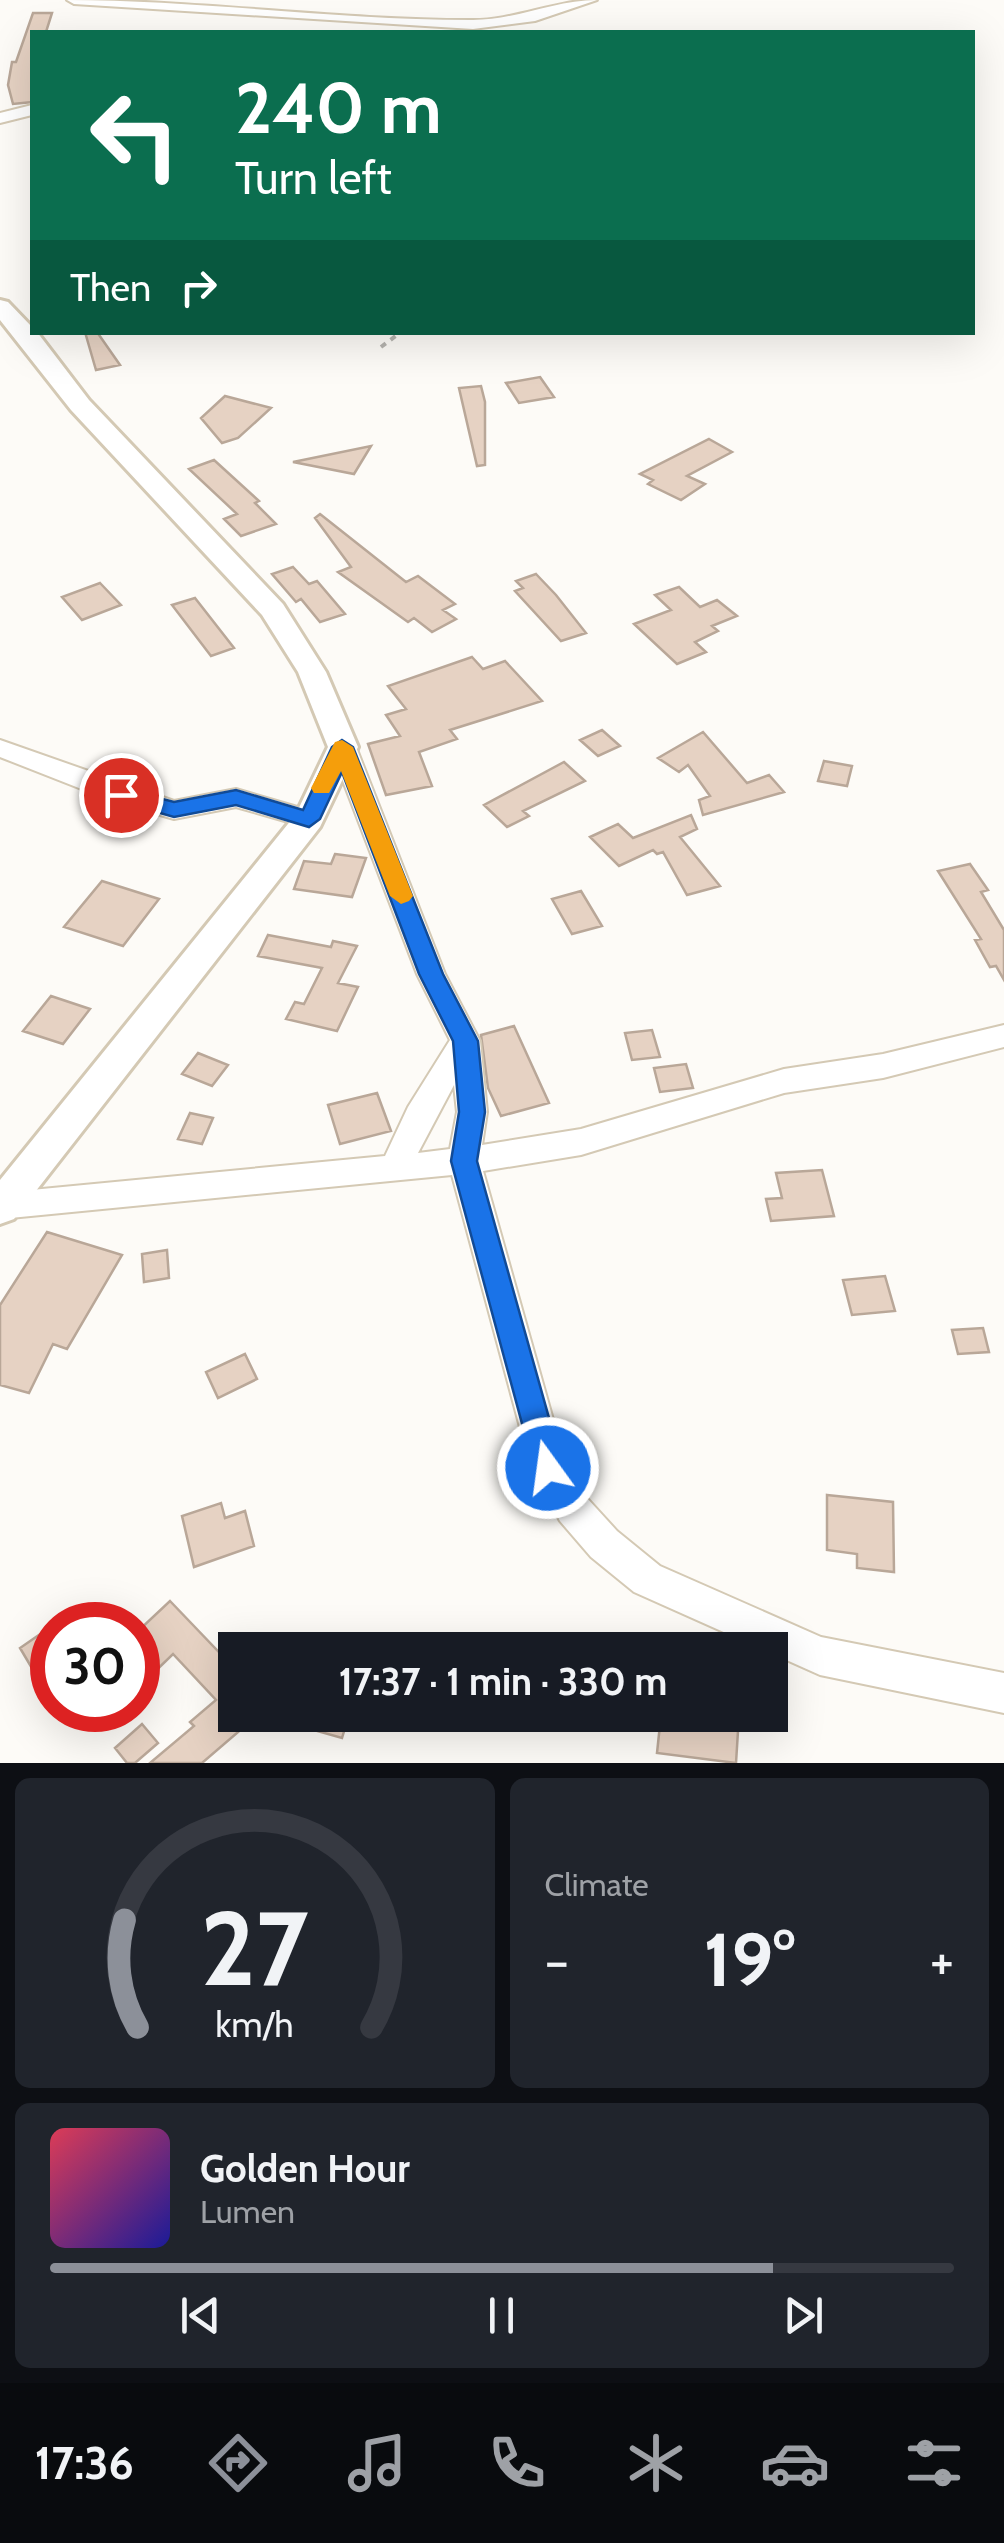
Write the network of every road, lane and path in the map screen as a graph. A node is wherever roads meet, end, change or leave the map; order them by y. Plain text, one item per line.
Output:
1 (74, 0) edge
2 (590, 0) edge
3 (30, 110) edge
4 (0, 118) edge
5 (0, 307) edge
6 (30, 330) edge
7 (37, 335) edge
8 (398, 335) edge
9 (381, 347) dead end
10 (342, 747) junction
11 (0, 748) edge
12 (309, 819) junction
13 (1004, 1036) edge
14 (465, 1041) junction
15 (464, 1161) junction
16 (395, 1169) junction
17 (1, 1206) edge
18 (1004, 1694) edge

1 - 2 street
3 - 4 street
5 - 6 street
7 - 10 street
8 - 9 path
10 - 12 street
10 - 14 street
11 - 12 street
12 - 17 street
13 - 15 street
14 - 15 street
14 - 16 street
15 - 16 street
15 - 18 street
16 - 17 street

